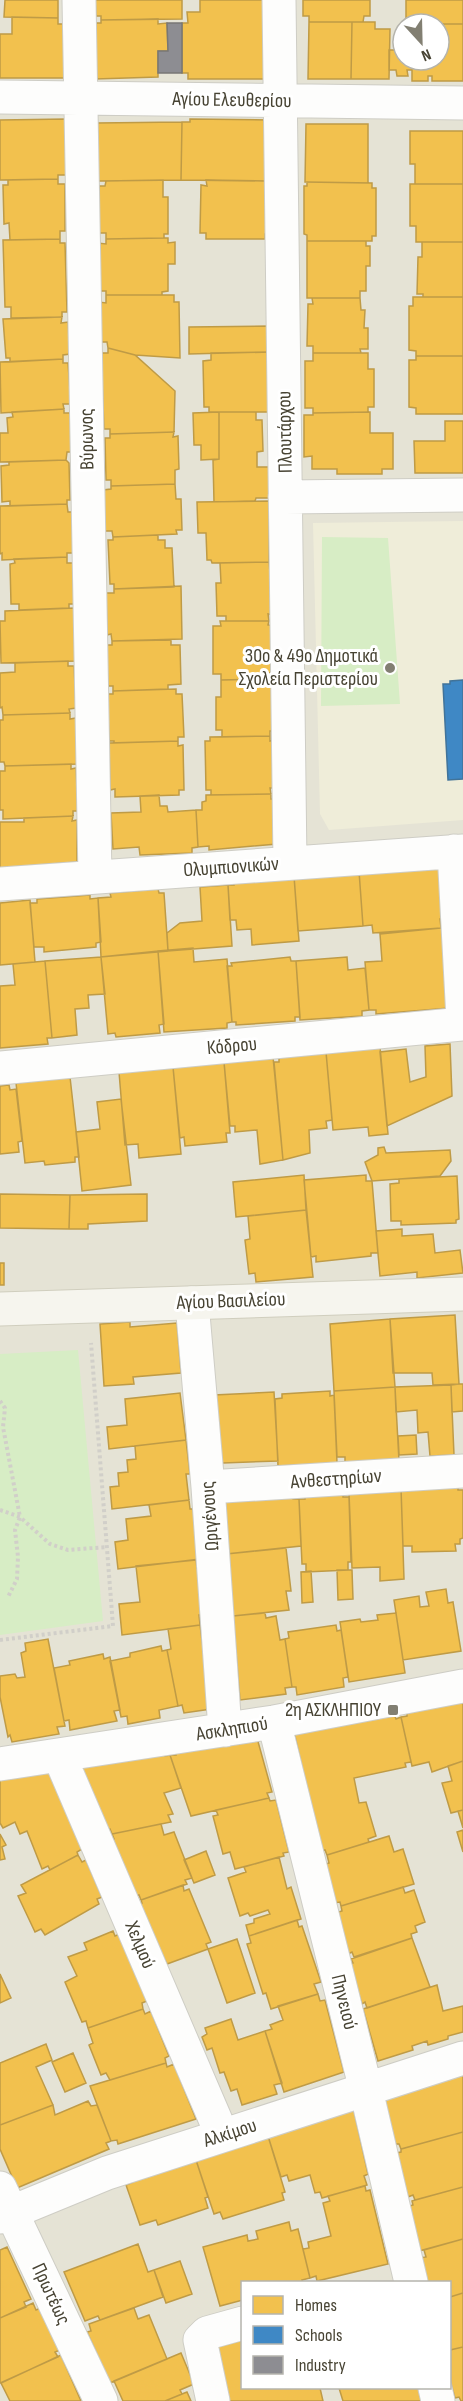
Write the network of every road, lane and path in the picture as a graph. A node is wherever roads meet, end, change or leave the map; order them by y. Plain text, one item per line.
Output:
1 (79, 0) edge
2 (279, 0) edge
3 (0, 97) edge
4 (81, 98) junction
5 (281, 101) junction
6 (463, 103) edge
7 (463, 495) edge
8 (285, 497) junction
9 (458, 851) edge
10 (290, 863) junction
11 (95, 877) junction
12 (0, 884) edge
13 (463, 1019) edge
14 (463, 1024) edge
15 (0, 1068) edge
16 (463, 1294) edge
17 (192, 1303) junction
18 (88, 1306) junction
19 (0, 1309) edge
20 (0, 1401) edge
21 (463, 1471) edge
22 (208, 1487) junction
23 (0, 1510) edge
24 (20, 1517) junction
25 (107, 1547) junction
26 (8, 1597) dead end
27 (0, 1640) edge
28 (463, 1686) edge
29 (273, 1722) junction
30 (225, 1730) junction
31 (59, 1755) junction
32 (0, 1764) edge
33 (463, 2058) edge
34 (366, 2090) junction
35 (222, 2135) junction
36 (4, 2205) edge
37 (406, 2281) edge
38 (241, 2324) edge
39 (101, 2401) edge
40 (213, 2401) edge

1 - 4 street, Βύρωνος
2 - 5 street, Πλουτάρχου
3 - 4 street, Αγίου Ελευθερίου
4 - 5 street, Αγίου Ελευθερίου
4 - 11 street, Βύρωνος
5 - 6 street, Αγίου Ελευθερίου
5 - 8 street, Πλουτάρχου
7 - 8 street
8 - 10 street, Πλουτάρχου
9 - 10 street, Ολυμπιονικών
9 - 13 street
10 - 11 street, Ολυμπιονικών
11 - 12 street, Ολυμπιονικών
14 - 15 street, Κόδρου
16 - 17 street, Αγίου Βασιλείου
17 - 18 street, Αγίου Βασιλείου
17 - 22 street, Ωριγένους
18 - 19 street, Αγίου Βασιλείου
18 - 25 path
20 - 24 path
21 - 22 street, Ανθεστηρίων
22 - 30 street, Ωριγένους
23 - 24 path
24 - 25 path
24 - 26 path
25 - 27 path
28 - 29 street, Ασκληπιού
29 - 30 street, Ασκληπιού
29 - 34 street, Πηνειού
30 - 31 street, Ασκληπιού
31 - 32 street, Ασκληπιού
31 - 35 street, Χελμού
33 - 34 street, Αλκίμου
34 - 35 street, Αλκίμου
34 - 37 street, Πηνειού
35 - 36 street, Αλκίμου
36 - 39 street, Πρωτέως
38 - 40 street

